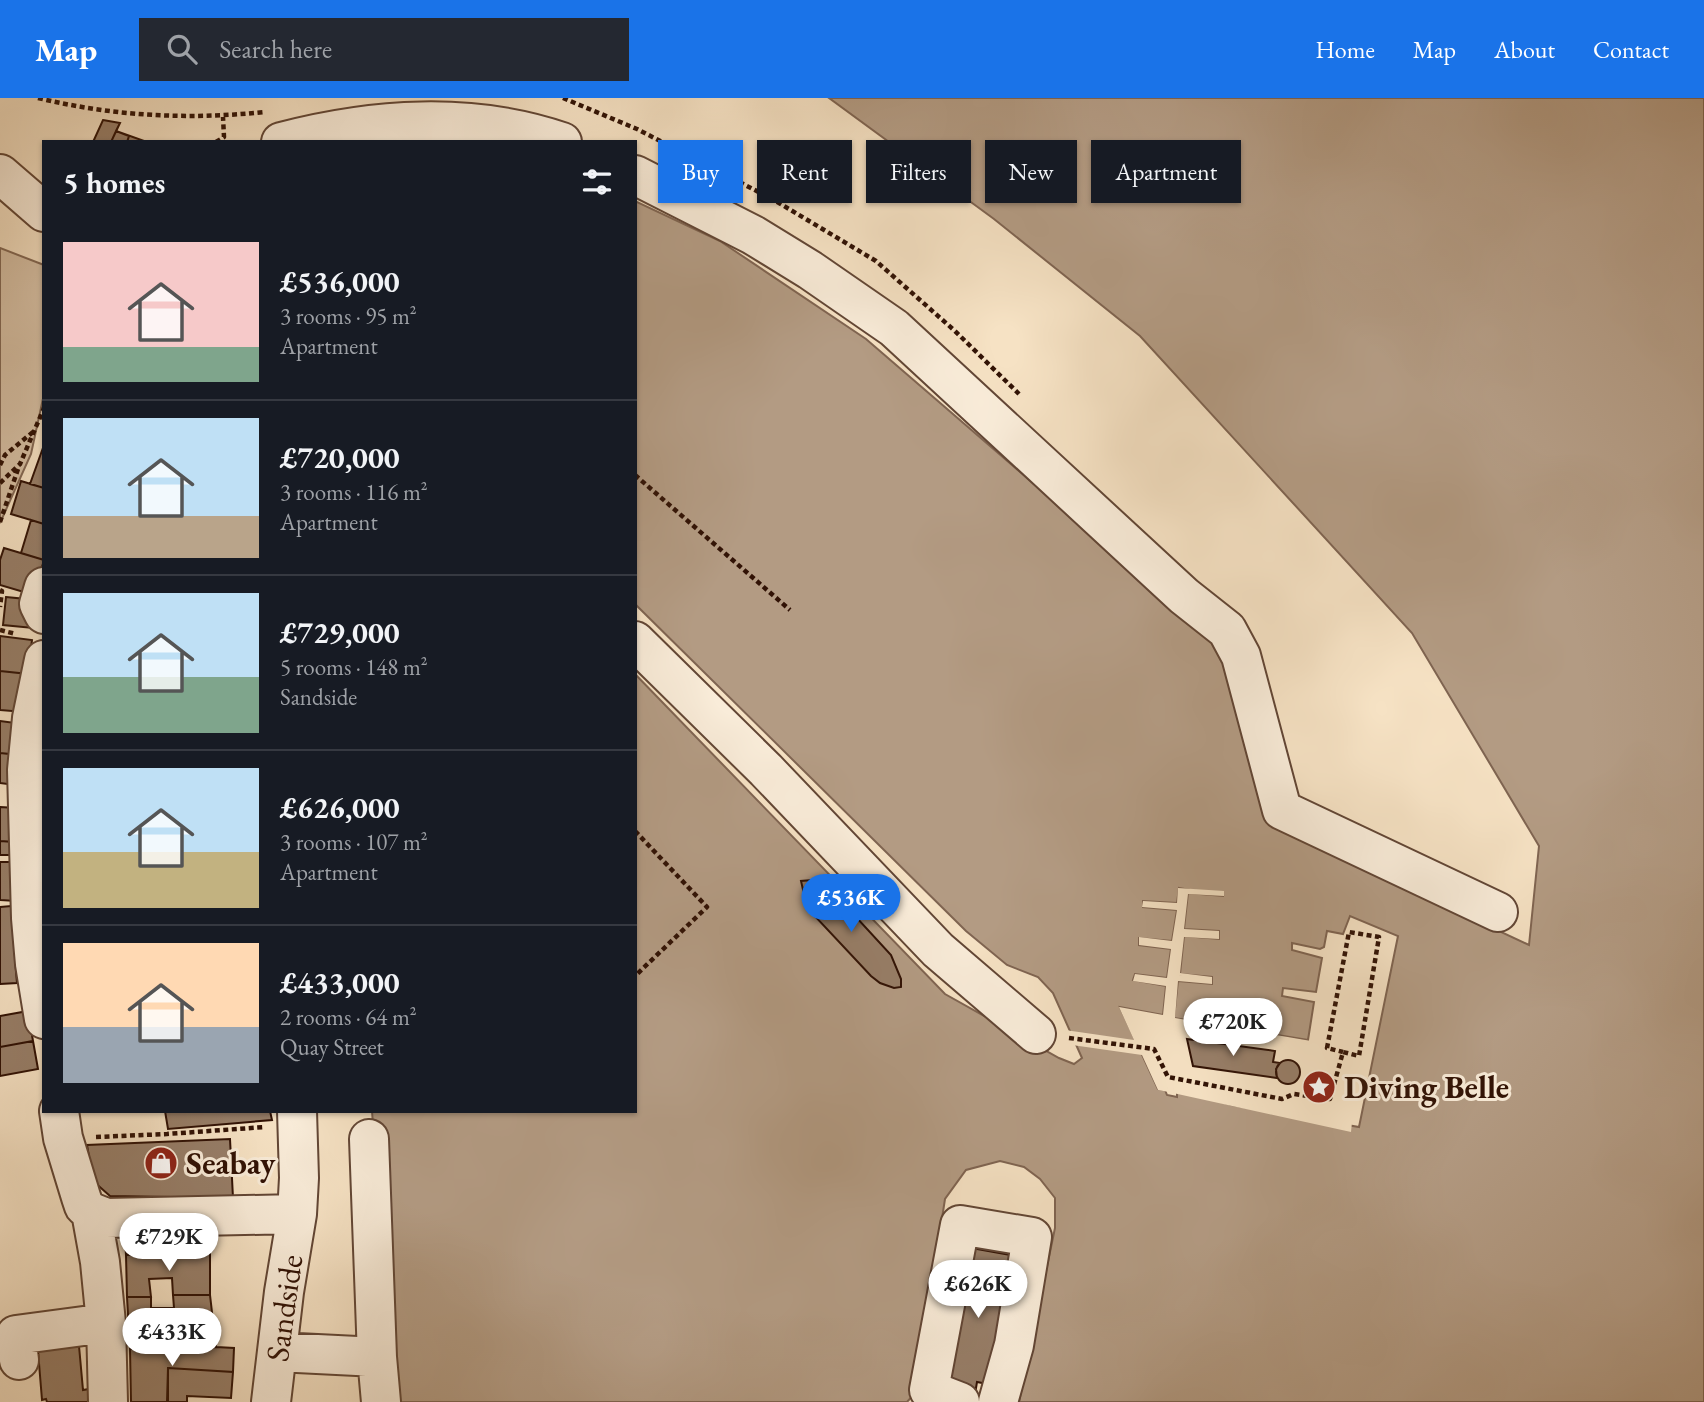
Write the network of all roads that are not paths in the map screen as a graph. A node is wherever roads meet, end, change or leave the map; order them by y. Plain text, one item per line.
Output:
1 (274, 127) edge
2 (556, 140) edge
3 (0, 174) edge
4 (637, 176) edge
5 (42, 210) edge
6 (637, 644) edge
7 (42, 670) edge
8 (1498, 912) dead end
9 (39, 963) edge
10 (42, 997) edge
11 (1037, 1034) road end
12 (297, 1118) edge
13 (61, 1124) edge
14 (369, 1139) dead end
15 (91, 1212) junction
16 (297, 1214) junction
17 (106, 1323) junction
18 (277, 1352) junction
19 (377, 1357) junction
20 (19, 1360) dead end
21 (937, 1398) edge
22 (108, 1402) edge
23 (271, 1402) edge
24 (381, 1402) edge
25 (998, 1402) edge

1 - 2 street
3 - 5 street
4 - 8 street
6 - 11 street
7 - 9 street
9 - 10 street
12 - 16 street, Sandside
13 - 15 street
14 - 19 street
15 - 16 street, Sandside
15 - 17 street
16 - 18 street, Sandside
17 - 20 street
17 - 22 street
18 - 19 street
18 - 23 street, Sandside
19 - 24 street
21 - 25 street

